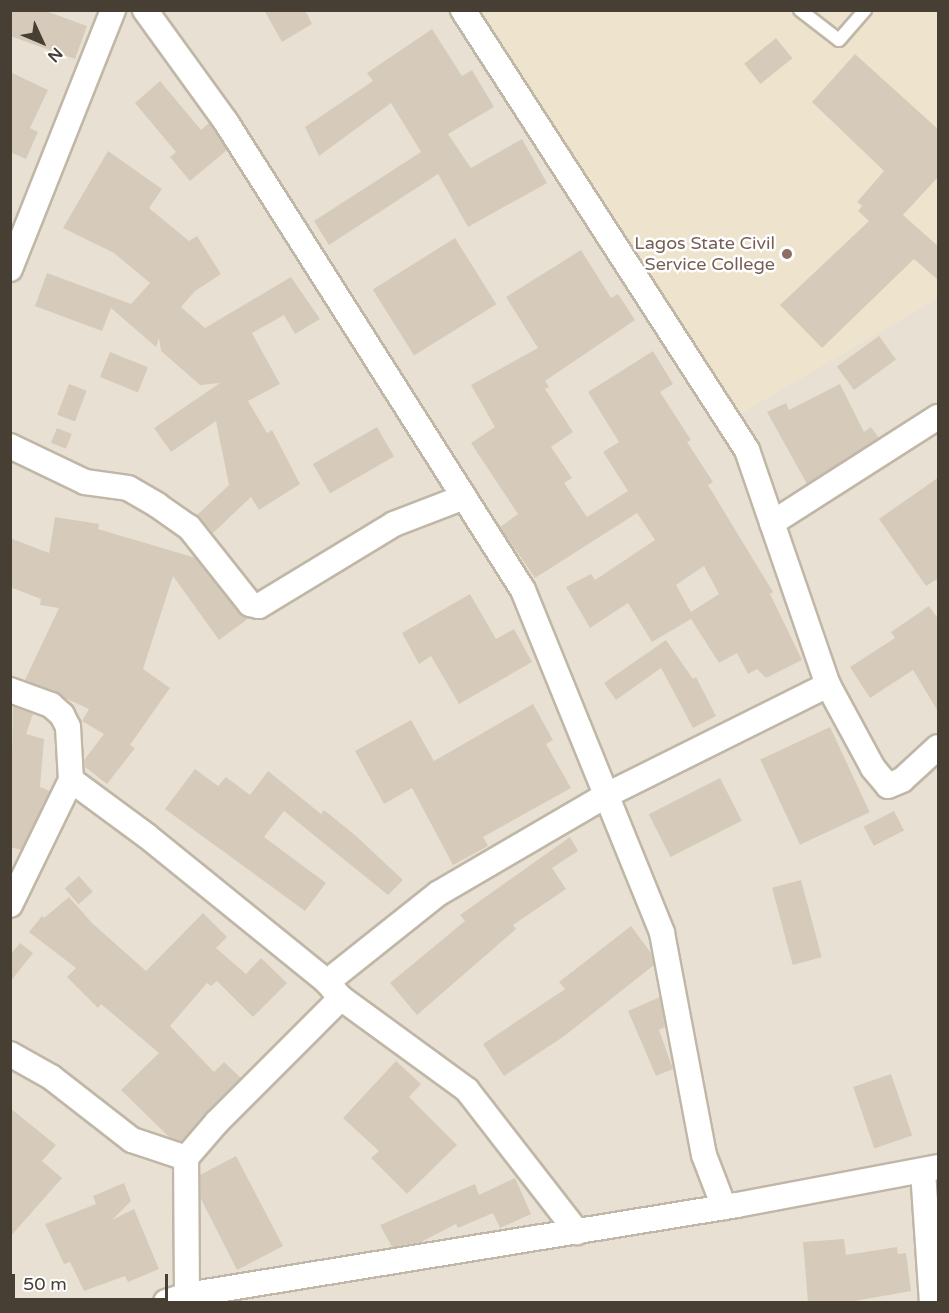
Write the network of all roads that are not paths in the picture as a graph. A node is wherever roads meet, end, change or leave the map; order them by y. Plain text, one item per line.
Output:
1 (113, 10) edge
2 (145, 10) edge
3 (463, 10) edge
4 (800, 10) edge
5 (865, 10) edge
6 (10, 269) edge
7 (939, 417) edge
8 (10, 446) edge
9 (464, 497) junction
10 (772, 523) junction
11 (828, 685) junction
12 (10, 690) edge
13 (939, 747) edge
14 (71, 780) junction
15 (607, 795) junction
16 (10, 905) edge
17 (334, 990) junction
18 (10, 1054) edge
19 (186, 1158) junction
20 (931, 1169) edge
21 (724, 1207) junction
22 (577, 1232) junction
23 (177, 1299) edge
24 (932, 1302) edge

1 - 6 street
2 - 9 street
3 - 10 street
4 - 5 lane
7 - 10 street
8 - 9 street
9 - 15 street
10 - 11 street
11 - 13 street
11 - 15 street
12 - 14 street
14 - 16 street
14 - 17 street
15 - 17 street
15 - 21 street
17 - 19 street
17 - 22 street
18 - 19 street
19 - 23 street
20 - 21 street
20 - 24 street
21 - 22 street
22 - 23 street

